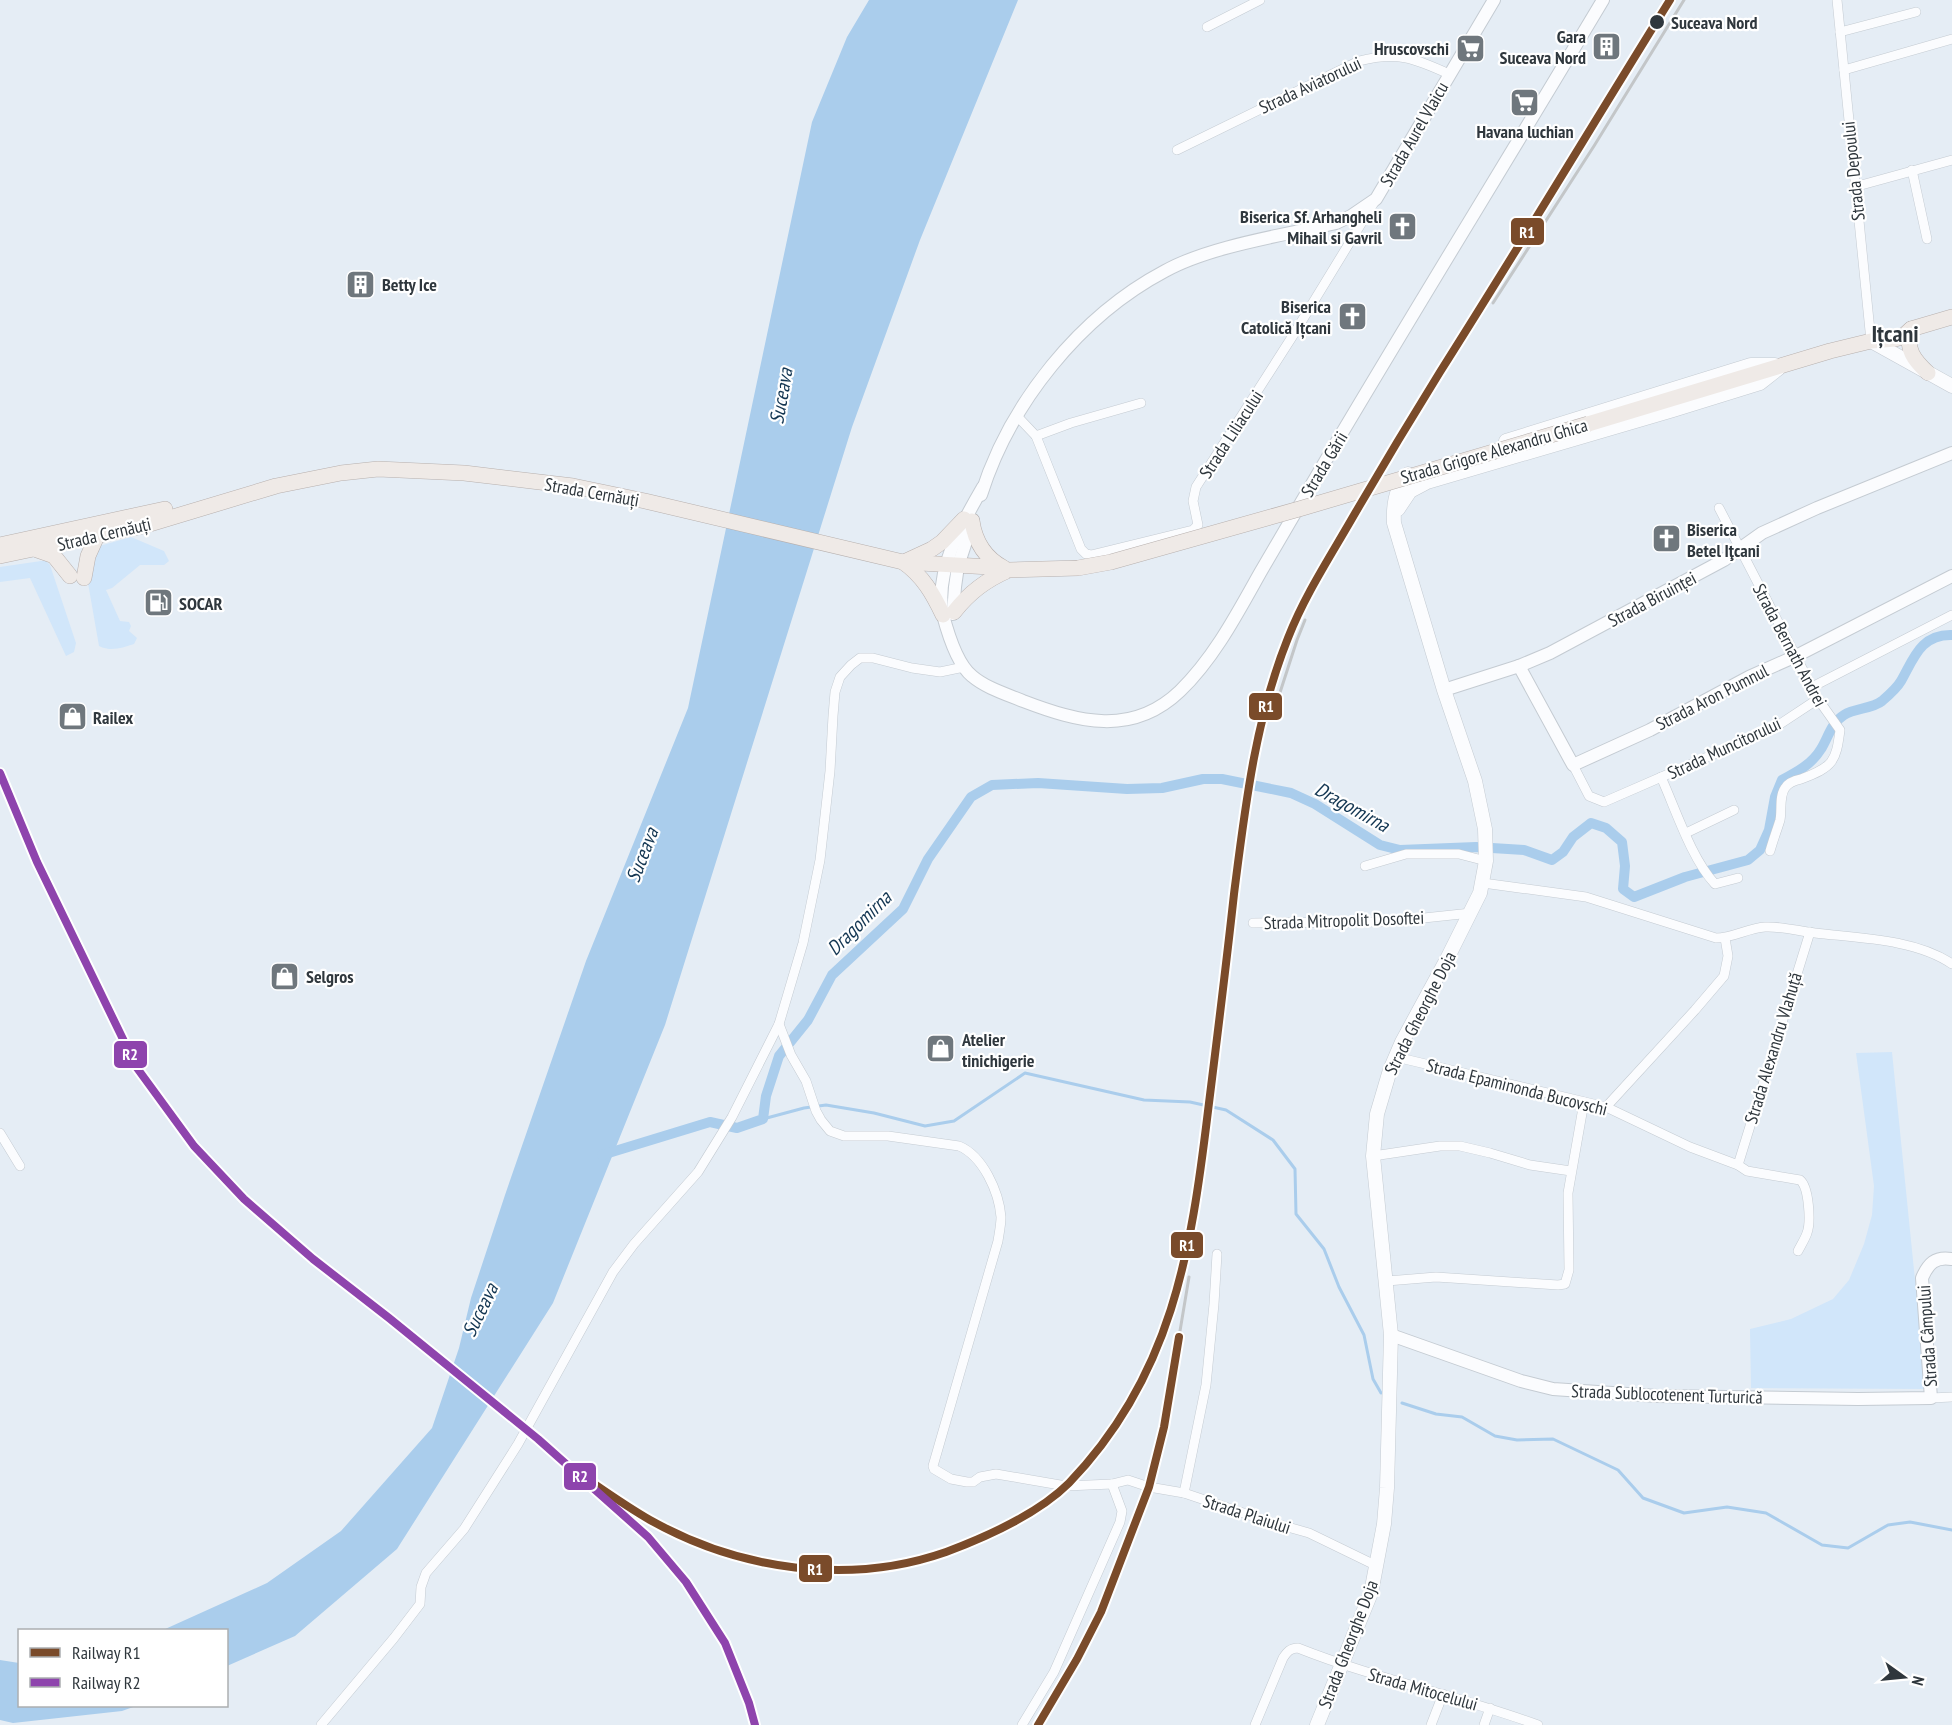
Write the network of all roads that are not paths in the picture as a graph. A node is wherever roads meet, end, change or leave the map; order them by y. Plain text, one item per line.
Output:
1 (1260, 0) edge
2 (1494, 0) edge
3 (1603, 0) edge
4 (1837, 0) edge
5 (1916, 12) dead end
6 (1207, 27) dead end
7 (1840, 32) junction
8 (1952, 39) edge
9 (1844, 70) junction
10 (1449, 74) junction
11 (1177, 150) dead end
12 (1952, 160) edge
13 (1912, 170) junction
14 (1854, 187) junction
15 (1376, 199) junction
16 (1927, 239) dead end
17 (1952, 317) edge
18 (1911, 329) junction
19 (1871, 341) junction
20 (1783, 365) junction
21 (1928, 373) junction
22 (1952, 386) edge
23 (1141, 404) dead end
24 (1017, 416) junction
25 (1036, 436) junction
26 (1952, 453) edge
27 (276, 486) junction
28 (1719, 508) dead end
29 (968, 520) junction
30 (1394, 523) junction
31 (97, 536) junction
32 (0, 545) edge
33 (34, 549) junction
34 (1741, 549) junction
35 (0, 556) edge
36 (903, 562) junction
37 (952, 565) junction
38 (1009, 570) junction
39 (1952, 576) edge
40 (948, 613) junction
41 (1952, 615) edge
42 (1796, 656) junction
43 (1519, 666) junction
44 (964, 667) junction
45 (1812, 687) junction
46 (1444, 690) junction
47 (1818, 699) junction
48 (1573, 765) junction
49 (1661, 777) junction
50 (1734, 810) dead end
51 (1686, 833) junction
52 (1770, 850) dead end
53 (1486, 858) junction
54 (1365, 866) dead end
55 (1738, 878) dead end
56 (1483, 883) junction
57 (1471, 914) junction
58 (1253, 923) dead end
59 (1810, 932) junction
60 (1725, 938) junction
61 (1952, 964) edge
62 (780, 1024) junction
63 (1396, 1057) junction
64 (1584, 1102) junction
65 (1606, 1107) junction
66 (0, 1133) edge
67 (1373, 1156) junction
68 (1738, 1165) junction
69 (20, 1166) dead end
70 (1571, 1171) junction
71 (1798, 1251) dead end
72 (1216, 1254) dead end
73 (1952, 1259) edge
74 (1387, 1281) junction
75 (1391, 1335) junction
76 (1952, 1397) edge
77 (1931, 1398) junction
78 (1112, 1484) junction
79 (1184, 1493) junction
80 (1377, 1566) junction
81 (1342, 1666) junction
82 (1443, 1694) junction
83 (1490, 1708) junction
84 (321, 1725) edge
85 (1022, 1725) edge
86 (1256, 1725) edge
87 (1317, 1725) edge
88 (1431, 1725) edge
89 (1484, 1725) edge
90 (1538, 1725) edge

1 - 6 street
2 - 10 street, Strada Aurel Vlaicu
3 - 44 street, Strada Gării
4 - 7 street, Strada Depoului
5 - 7 street
7 - 9 street, Strada Depoului
8 - 9 street
9 - 14 street, Strada Depoului
10 - 11 street, Strada Aviatorului
10 - 15 street, Strada Aurel Vlaicu
12 - 13 street
13 - 14 street
13 - 16 street
14 - 19 street, Strada Depoului
15 - 24 street, Strada Aurel Vlaicu
15 - 25 street, Strada Liliacului
17 - 18 main road, Strada Grigore Alexandru Ghica
18 - 19 main road, Strada Grigore Alexandru Ghica
18 - 21 main road
19 - 20 main road, Strada Grigore Alexandru Ghica
19 - 21 main road
20 - 30 main road
20 - 30 main road
20 - 38 main road, Strada Grigore Alexandru Ghica, bridge
21 - 22 main road
23 - 25 street
24 - 25 street, Strada Liliacului
24 - 29 street, Strada Aurel Vlaicu
26 - 34 street, Strada Biruinței
27 - 31 main road, Strada Cernăuți
27 - 32 main road, Strada Cernăuți
27 - 36 main road, Strada Cernăuți
28 - 34 street, Strada Bernath Andrei
29 - 36 main road
29 - 37 street, Strada Aurel Vlaicu
29 - 38 main road
30 - 46 main road, Strada Gheorghe Doja
31 - 33 main road, Strada Cernăuți
31 - 33 main road
33 - 35 main road, Strada Cernăuți
34 - 42 street, Strada Bernath Andrei
34 - 43 street, Strada Biruinței
36 - 37 main road, Strada Grigore Alexandru Ghica
36 - 40 main road
37 - 38 main road, Strada Grigore Alexandru Ghica
37 - 40 street, Strada Gării
38 - 40 main road
39 - 42 street, Strada Aron Pumnul
40 - 44 street, Strada Gării
41 - 45 street
42 - 45 street, Strada Bernath Andrei
42 - 48 street, Strada Aron Pumnul
43 - 46 street, Strada Biruinței
43 - 48 street
44 - 62 street
45 - 47 street, Strada Bernath Andrei
46 - 53 main road, Strada Gheorghe Doja
47 - 49 street, Strada Muncitorului
47 - 52 street, Strada Bernath Andrei
48 - 49 street, Strada Muncitorului
49 - 51 street, Strada Muncitorului
50 - 51 street
51 - 55 street, Strada Muncitorului
53 - 54 street
53 - 56 main road, Strada Gheorghe Doja
56 - 57 main road, Strada Gheorghe Doja
56 - 60 street
57 - 58 street, Strada Mitropolit Dosoftei
57 - 63 main road, Strada Gheorghe Doja
59 - 60 street
59 - 61 street
59 - 68 street, Strada Alexandru Vlahuță
60 - 65 street
62 - 78 street, Strada Plaiului
62 - 84 street
63 - 64 street, Strada Epaminonda Bucovschi
63 - 67 main road, Strada Gheorghe Doja
64 - 65 street, Strada Epaminonda Bucovschi
64 - 70 street
65 - 68 street, Strada Epaminonda Bucovschi
66 - 69 street
67 - 70 street
67 - 74 main road, Strada Gheorghe Doja
68 - 71 street, Strada Epaminonda Bucovschi
70 - 74 street
72 - 79 street
73 - 77 street, Strada Câmpului
74 - 75 main road, Strada Gheorghe Doja
75 - 77 street, Strada Sublocotenent Turturică
75 - 80 main road, Strada Gheorghe Doja
76 - 77 street, Strada Sublocotenent Turturică
78 - 79 street, Strada Plaiului
78 - 85 street
79 - 80 street, Strada Plaiului
80 - 81 main road, Strada Gheorghe Doja
81 - 82 street, Strada Mitocelului
81 - 86 street, Strada Mitocelului
81 - 87 main road, Strada Gheorghe Doja
82 - 83 street, Strada Mitocelului
82 - 88 street
83 - 89 street
83 - 90 street, Strada Mitocelului

